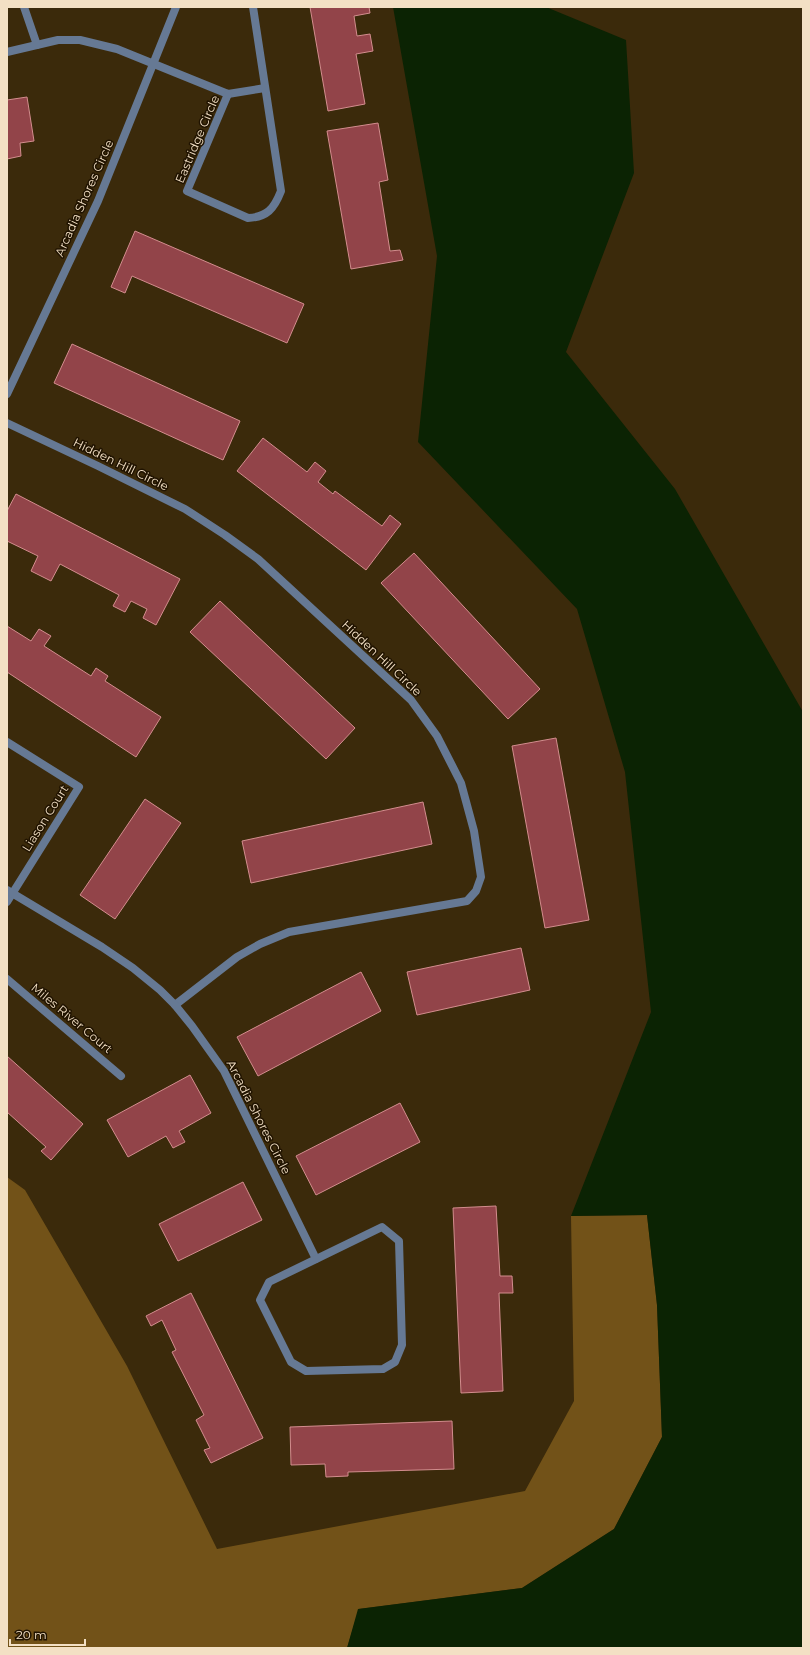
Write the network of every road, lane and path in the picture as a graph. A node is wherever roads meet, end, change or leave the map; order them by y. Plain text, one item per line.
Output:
1 (24, 7) edge
2 (176, 7) edge
3 (253, 7) edge
4 (37, 45) junction
5 (7, 52) edge
6 (154, 64) junction
7 (265, 88) junction
8 (228, 94) junction
9 (7, 394) edge
10 (7, 423) edge
11 (7, 742) edge
12 (10, 892) edge
13 (7, 902) edge
14 (7, 979) edge
15 (175, 1005) junction
16 (121, 1076) dead end
17 (316, 1259) junction

1 - 4 street
2 - 6 street, Arcadia Shores Circle
3 - 7 street, Eastridge Circle
4 - 5 street, Eastridge Circle
4 - 6 street, Eastridge Circle
6 - 8 street, Eastridge Circle
6 - 9 street, Arcadia Shores Circle
7 - 8 street, Eastridge Circle
7 - 8 street, Eastridge Circle
10 - 15 street, Hidden Hill Circle
11 - 12 street, Liason Court
12 - 13 street
12 - 15 street, Arcadia Shores Circle
14 - 16 street, Miles River Court
15 - 17 street, Arcadia Shores Circle
17 - 17 street

